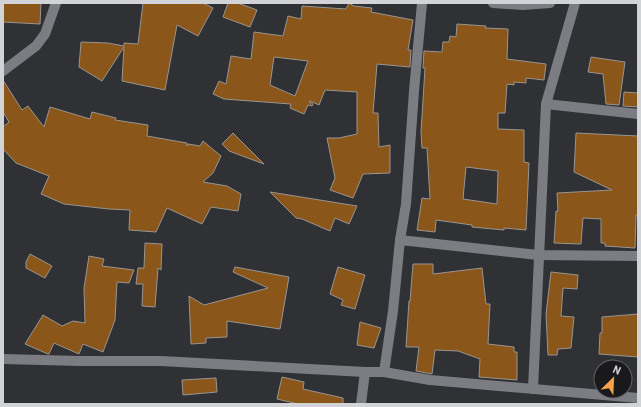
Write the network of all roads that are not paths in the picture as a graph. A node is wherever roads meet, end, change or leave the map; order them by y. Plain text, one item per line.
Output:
1 (56, 3) edge
2 (422, 3) edge
3 (493, 3) edge
4 (550, 3) edge
5 (575, 3) edge
6 (3, 71) edge
7 (546, 104) junction
8 (638, 114) edge
9 (400, 240) junction
10 (538, 255) junction
11 (638, 256) edge
12 (3, 359) edge
13 (365, 372) junction
14 (384, 372) junction
15 (533, 388) junction
16 (638, 398) edge
17 (361, 404) edge

1 - 6 street
2 - 9 street
3 - 4 street
5 - 7 street
7 - 8 street
7 - 10 street
9 - 10 street
9 - 14 street
10 - 11 street
10 - 15 street
12 - 13 street
13 - 14 street
13 - 17 street
14 - 15 street
15 - 16 street

